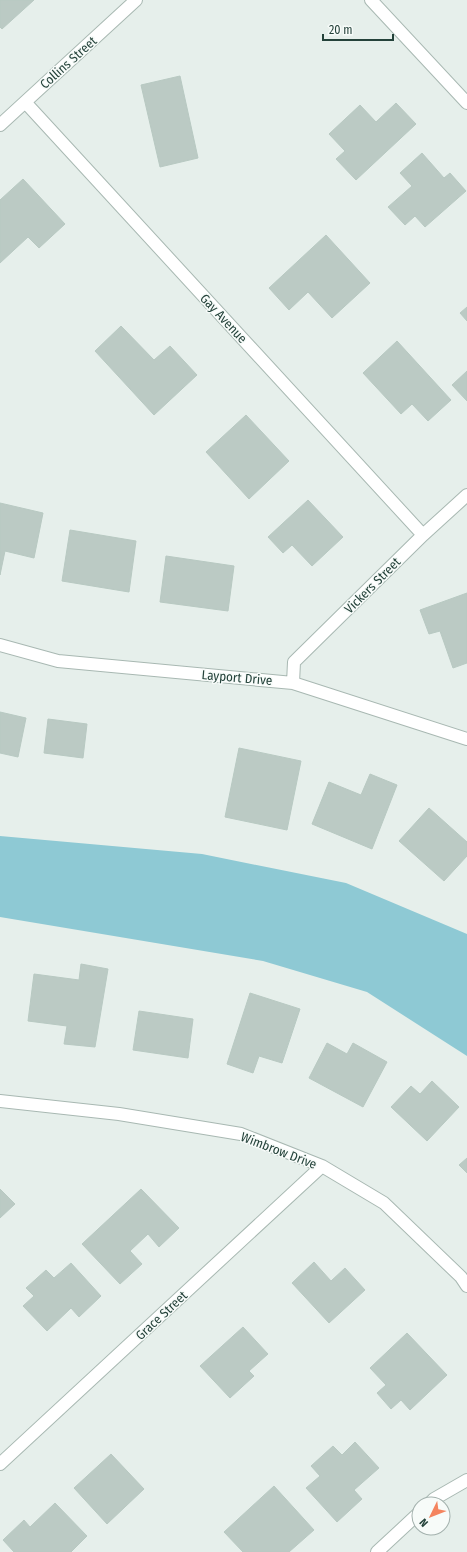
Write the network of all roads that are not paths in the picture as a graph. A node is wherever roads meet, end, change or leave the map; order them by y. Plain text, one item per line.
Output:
1 (136, 0) edge
2 (371, 0) edge
3 (25, 102) junction
4 (467, 103) edge
5 (0, 125) edge
6 (467, 495) edge
7 (423, 535) junction
8 (0, 645) edge
9 (293, 683) junction
10 (467, 739) edge
11 (0, 1101) edge
12 (322, 1166) junction
13 (467, 1286) edge
14 (0, 1464) edge
15 (467, 1480) edge
16 (439, 1496) edge
17 (411, 1520) edge
18 (377, 1552) edge

1 - 3 street, Collins Street
2 - 4 street
3 - 5 street, Collins Street
3 - 7 street, Gay Avenue
6 - 7 street, Vickers Street
7 - 9 street, Vickers Street
8 - 9 street, Layport Drive
9 - 10 street, Layport Drive
11 - 12 street, Wimbrow Drive
12 - 13 street, Wimbrow Drive
12 - 14 street, Grace Street
15 - 16 street
17 - 18 street

